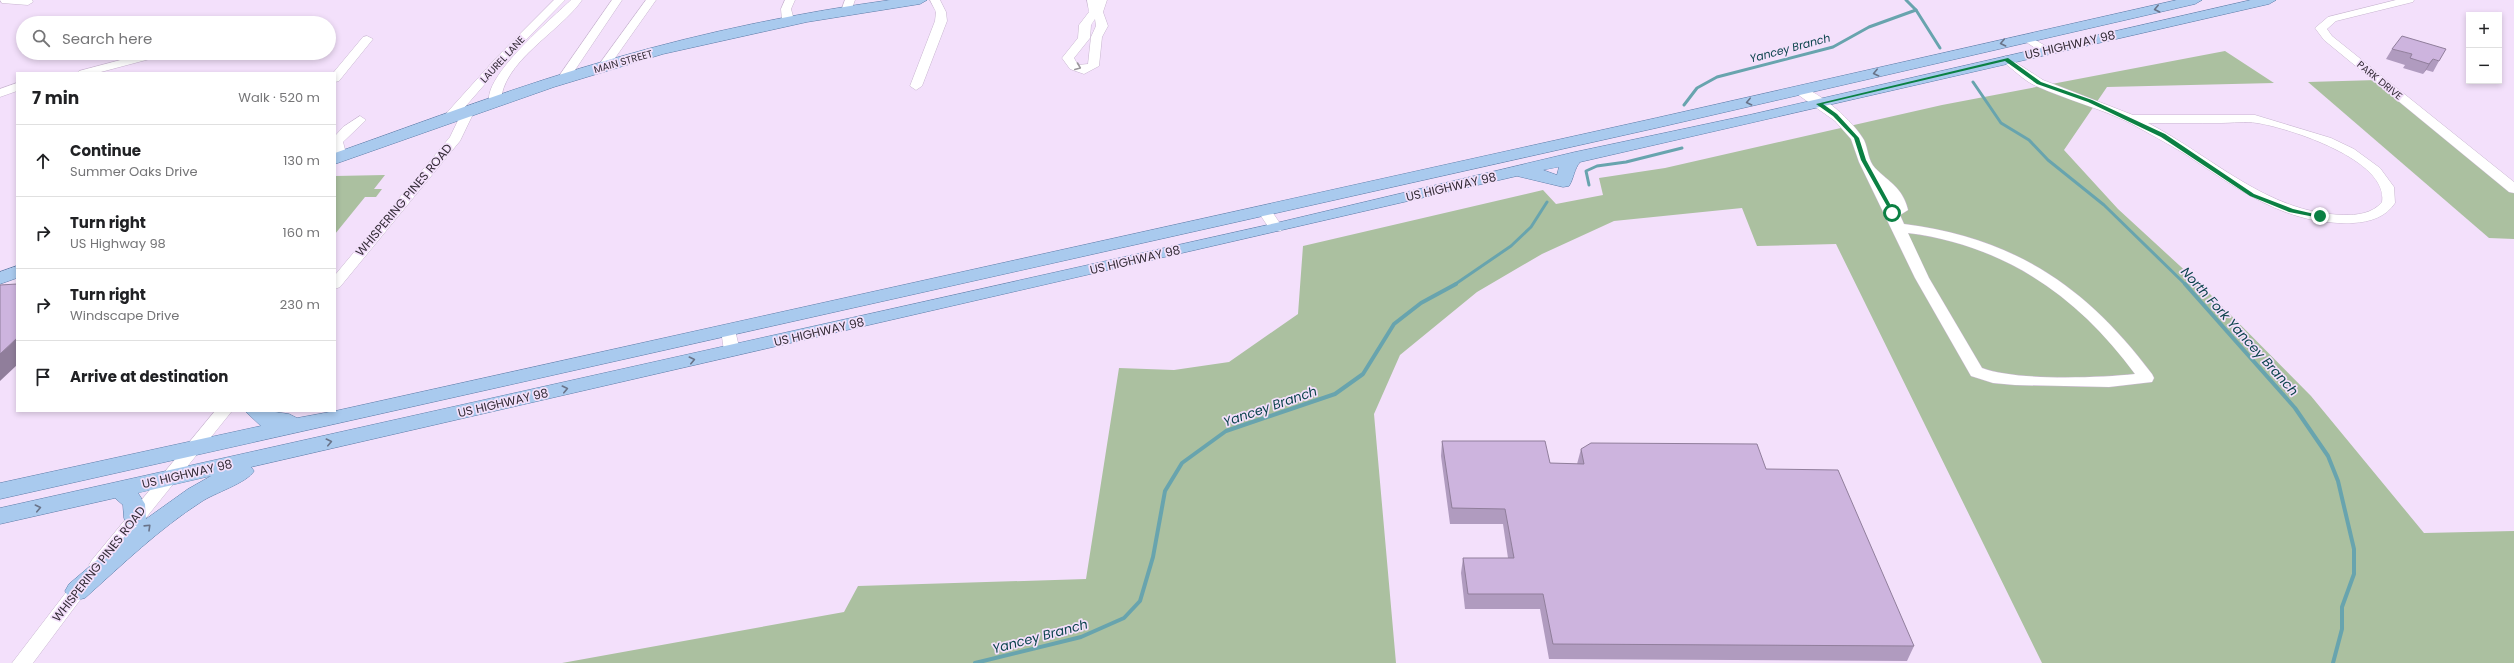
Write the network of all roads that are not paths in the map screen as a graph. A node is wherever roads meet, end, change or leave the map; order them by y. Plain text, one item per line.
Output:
1 (2, 0) edge
2 (560, 0) edge
3 (577, 0) edge
4 (617, 0) edge
5 (651, 0) edge
6 (790, 0) edge
7 (920, 0) edge
8 (935, 0) edge
9 (1092, 0) edge
10 (1102, 0) edge
11 (2195, 0) edge
12 (2269, 0) edge
13 (2409, 0) edge
14 (28, 2) dead end
15 (848, 5) edge
16 (1096, 12) junction
17 (788, 20) junction
18 (1089, 38) dead end
19 (2026, 38) junction
20 (367, 39) dead end
21 (2045, 50) junction
22 (2006, 59) junction
23 (133, 60) edge
24 (604, 66) junction
25 (86, 72) edge
26 (336, 77) edge
27 (563, 79) junction
28 (916, 86) dead end
29 (16, 87) edge
30 (1801, 90) junction
31 (0, 93) edge
32 (495, 103) junction
33 (1818, 104) junction
34 (468, 112) junction
35 (2131, 119) junction
36 (360, 120) dead end
37 (447, 120) junction
38 (338, 158) edge
39 (2514, 189) edge
40 (1264, 210) junction
41 (1276, 228) junction
42 (1900, 228) junction
43 (16, 272) edge
44 (0, 278) edge
45 (336, 283) edge
46 (728, 330) junction
47 (732, 352) junction
48 (538, 371) junction
49 (223, 412) edge
50 (256, 412) edge
51 (328, 417) junction
52 (193, 446) junction
53 (297, 449) junction
54 (167, 478) junction
55 (118, 490) junction
56 (0, 491) edge
57 (0, 504) edge
58 (0, 516) edge
59 (135, 518) junction
60 (77, 591) junction
61 (22, 663) edge

1 - 14 street
2 - 37 street, LAUREL LANE
3 - 32 street
4 - 27 street
5 - 24 street
6 - 17 street
7 - 15 main road, MAIN STREET
8 - 28 street
9 - 16 street
10 - 16 street
11 -> 19 main road, US HIGHWAY 98
12 - 21 main road, US HIGHWAY 98
13 - 39 street, PARK DRIVE
15 - 17 main road, MAIN STREET
16 - 18 street
17 - 24 main road, MAIN STREET
19 - 21 street
19 -> 30 main road, US HIGHWAY 98
20 - 26 street
21 - 22 main road, US HIGHWAY 98
22 - 33 main road, US HIGHWAY 98
22 - 35 street
23 - 25 street
24 - 27 main road, MAIN STREET
27 - 32 main road, MAIN STREET
29 - 31 street
30 - 33 street
30 -> 40 main road, US HIGHWAY 98
32 - 34 main road, MAIN STREET
33 - 41 main road, US HIGHWAY 98
33 - 42 street
34 - 37 main road, MAIN STREET
34 - 45 street, WHISPERING PINES ROAD
35 - 35 street
36 - 38 street
37 - 38 main road, MAIN STREET
40 - 41 street
40 - 46 main road, US HIGHWAY 98
41 - 47 main road, US HIGHWAY 98
42 - 42 street
43 - 44 main road
46 - 47 street
46 - 48 main road, US HIGHWAY 98
53 -> 47 main road, US HIGHWAY 98
48 - 51 main road, US HIGHWAY 98
48 - 54 main road
49 - 52 street, WHISPERING PINES ROAD
50 - 51 main road
51 - 52 main road, US HIGHWAY 98
52 - 54 street, WHISPERING PINES ROAD
52 - 56 main road, US HIGHWAY 98
52 - 57 main road
53 - 54 main road, US HIGHWAY 98
60 -> 53 main road
54 - 55 main road, US HIGHWAY 98
54 - 59 street, WHISPERING PINES ROAD
58 -> 55 main road, US HIGHWAY 98
55 - 59 main road
59 - 60 street, WHISPERING PINES ROAD
60 - 61 street, WHISPERING PINES ROAD

